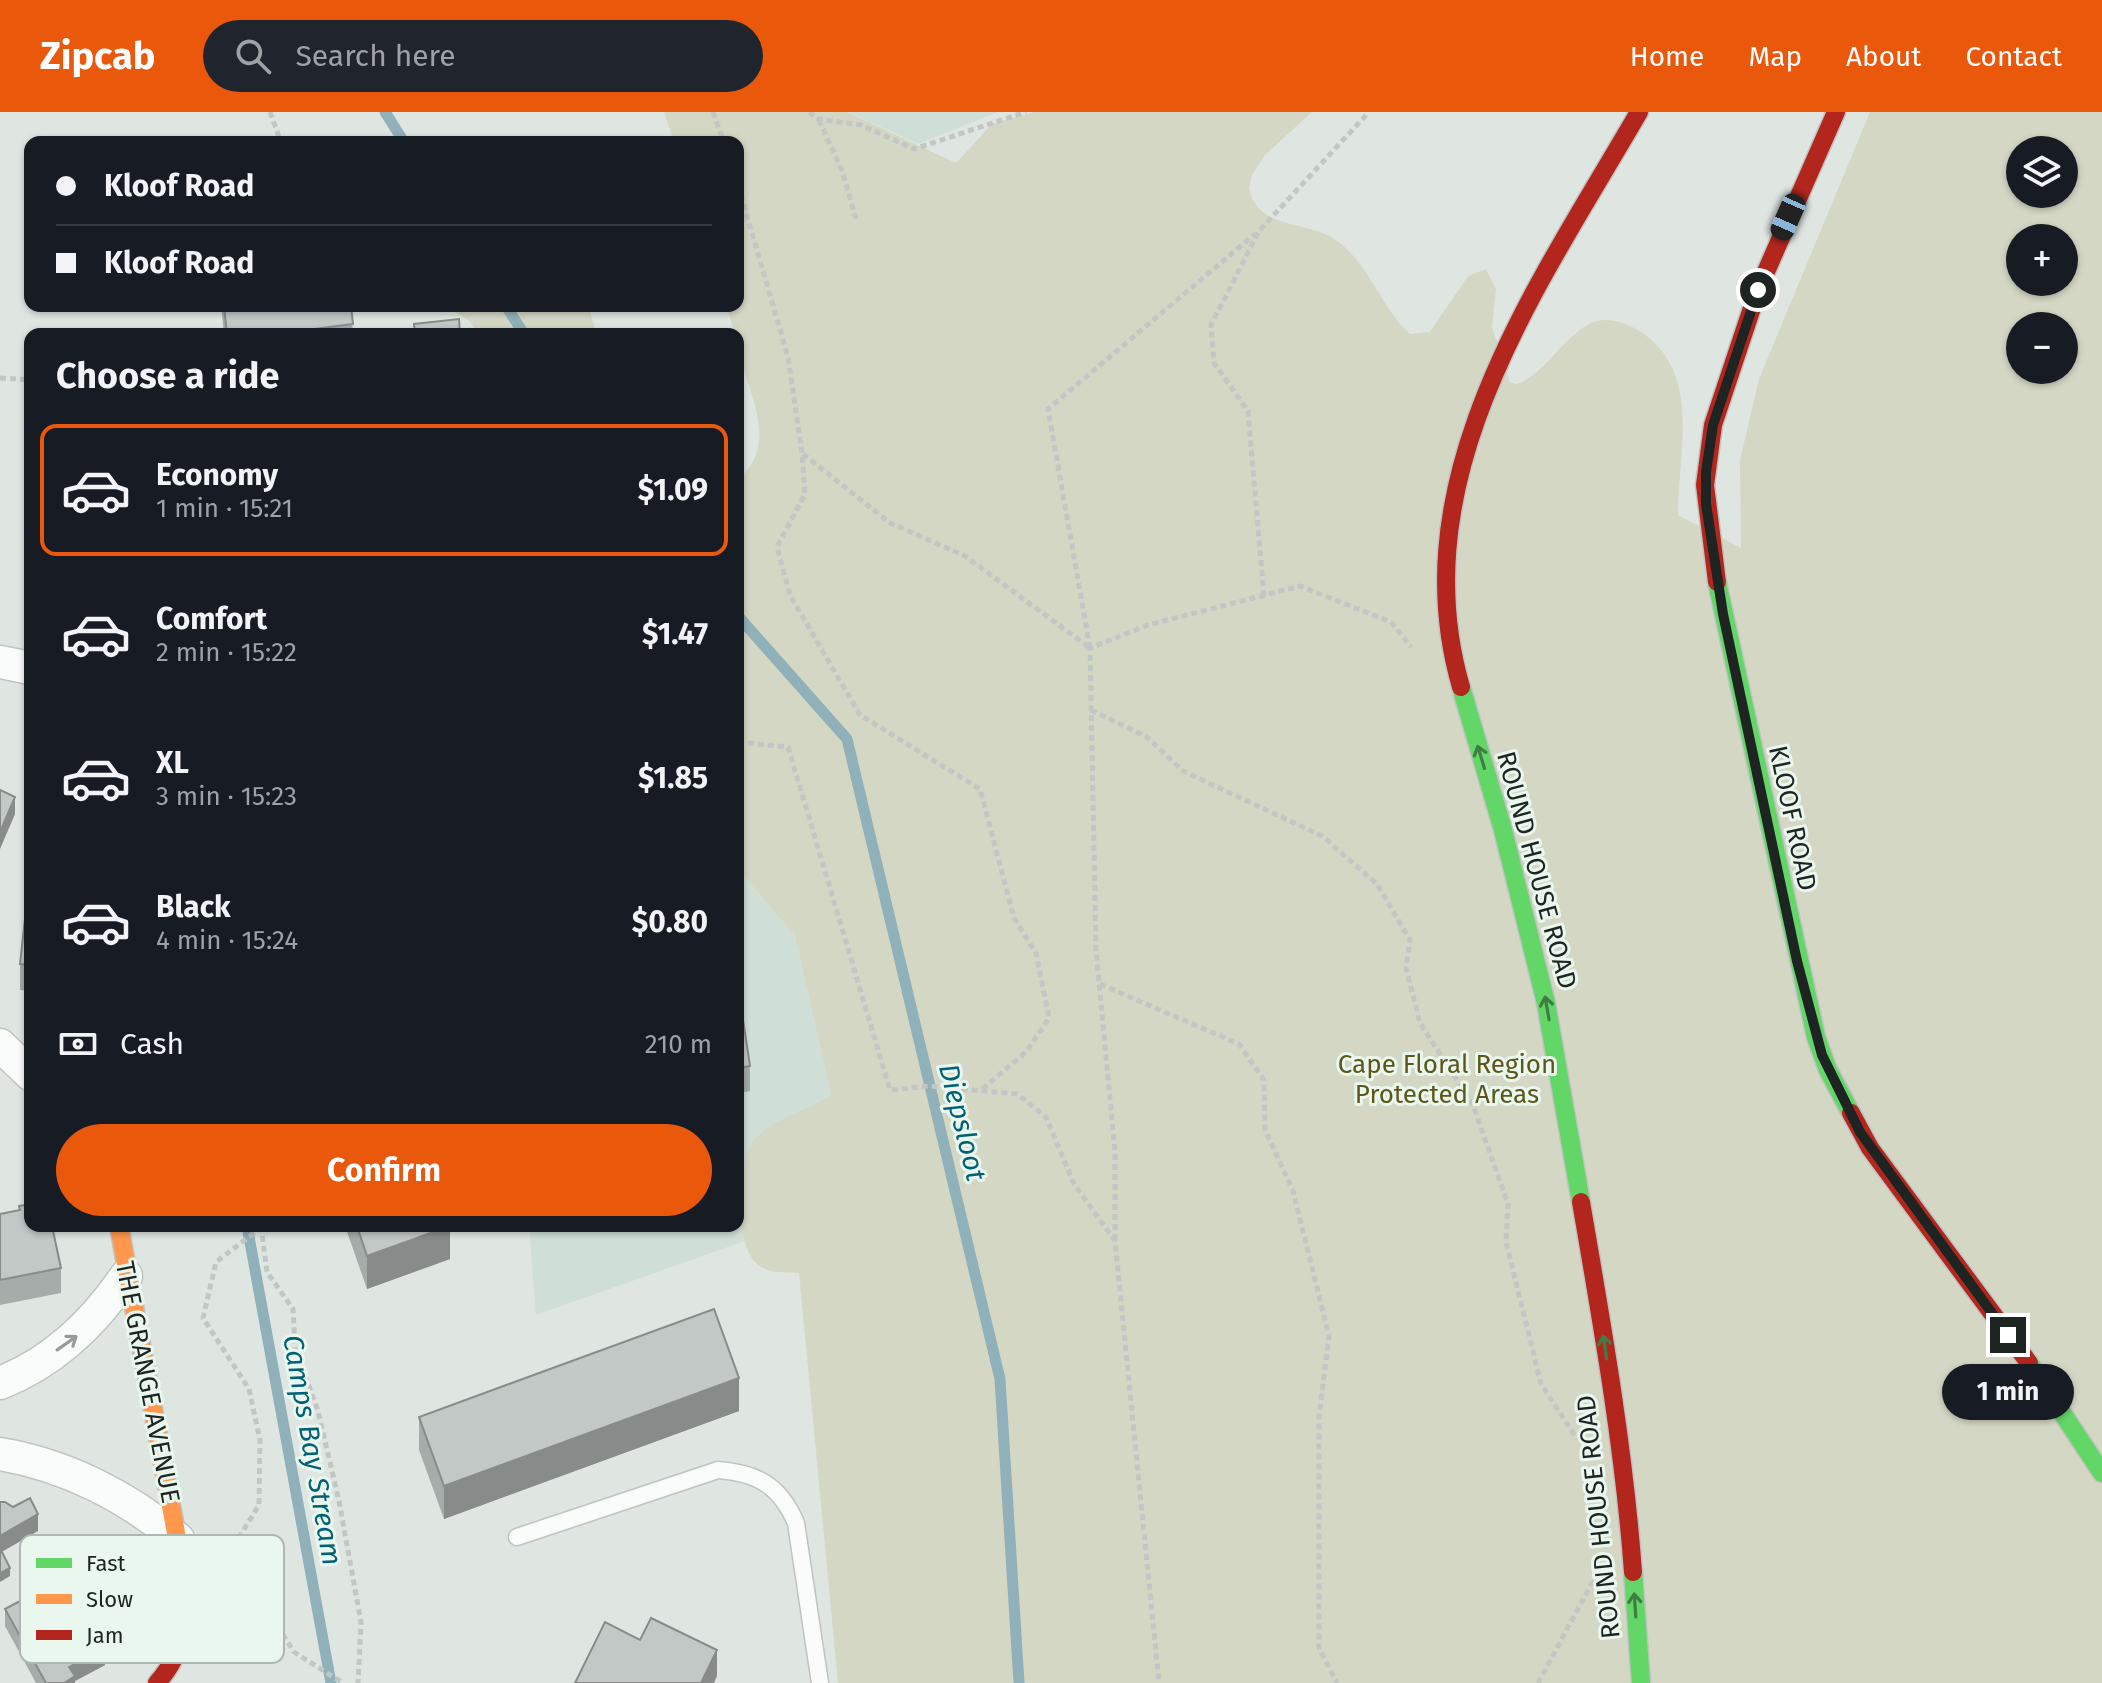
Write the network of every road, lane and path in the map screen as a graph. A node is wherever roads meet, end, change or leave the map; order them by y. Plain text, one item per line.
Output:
1 (270, 112) edge
2 (713, 112) edge
3 (809, 112) edge
4 (1026, 112) edge
5 (1369, 112) edge
6 (1639, 112) edge
7 (1836, 112) edge
8 (818, 119) junction
9 (279, 136) edge
10 (722, 136) edge
11 (744, 206) edge
12 (857, 222) dead end
13 (1259, 231) junction
14 (0, 378) edge
15 (24, 380) edge
16 (802, 453) junction
17 (1264, 596) junction
18 (1090, 648) junction
19 (1420, 657) dead end
20 (0, 662) edge
21 (24, 667) edge
22 (1091, 710) junction
23 (744, 743) edge
24 (1100, 984) junction
25 (0, 1045) edge
26 (24, 1068) edge
27 (980, 1091) junction
28 (120, 1232) edge
29 (256, 1232) edge
30 (263, 1232) edge
31 (1115, 1241) junction
32 (126, 1276) junction
33 (0, 1383) edge
34 (1620, 1452) junction
35 (0, 1454) edge
36 (2102, 1473) edge
37 (173, 1535) edge
38 (177, 1535) edge
39 (240, 1535) edge
40 (517, 1537) dead end
41 (1594, 1578) dead end
42 (284, 1636) edge
43 (171, 1663) edge
44 (157, 1683) edge
45 (343, 1683) edge
46 (358, 1683) edge
47 (820, 1683) edge
48 (1159, 1683) edge
49 (1337, 1683) edge
50 (1538, 1683) edge
51 (1641, 1683) edge

1 - 9 path
2 - 10 path
3 - 8 path
4 - 8 path
5 - 13 path
34 -> 6 street, ROUND HOUSE ROAD
7 - 36 street, KLOOF ROAD
8 - 12 path
11 - 16 path
13 - 17 path
13 - 18 path
14 - 15 path
16 - 18 path
16 - 27 path
17 - 18 path
17 - 19 path
18 - 22 path
20 - 21 street
22 - 24 path
22 - 34 path
23 - 27 path
24 - 31 path
24 - 49 path
25 - 26 street
27 - 31 path
28 - 32 street, THE GRANGE AVENUE
29 - 39 path
30 - 46 path
31 - 48 path
33 -> 32 street
32 - 38 street, THE GRANGE AVENUE
51 -> 34 street, ROUND HOUSE ROAD
35 - 37 street
40 - 47 lane
41 - 50 path
42 - 45 path
43 - 44 street, THE GRANGE AVENUE

